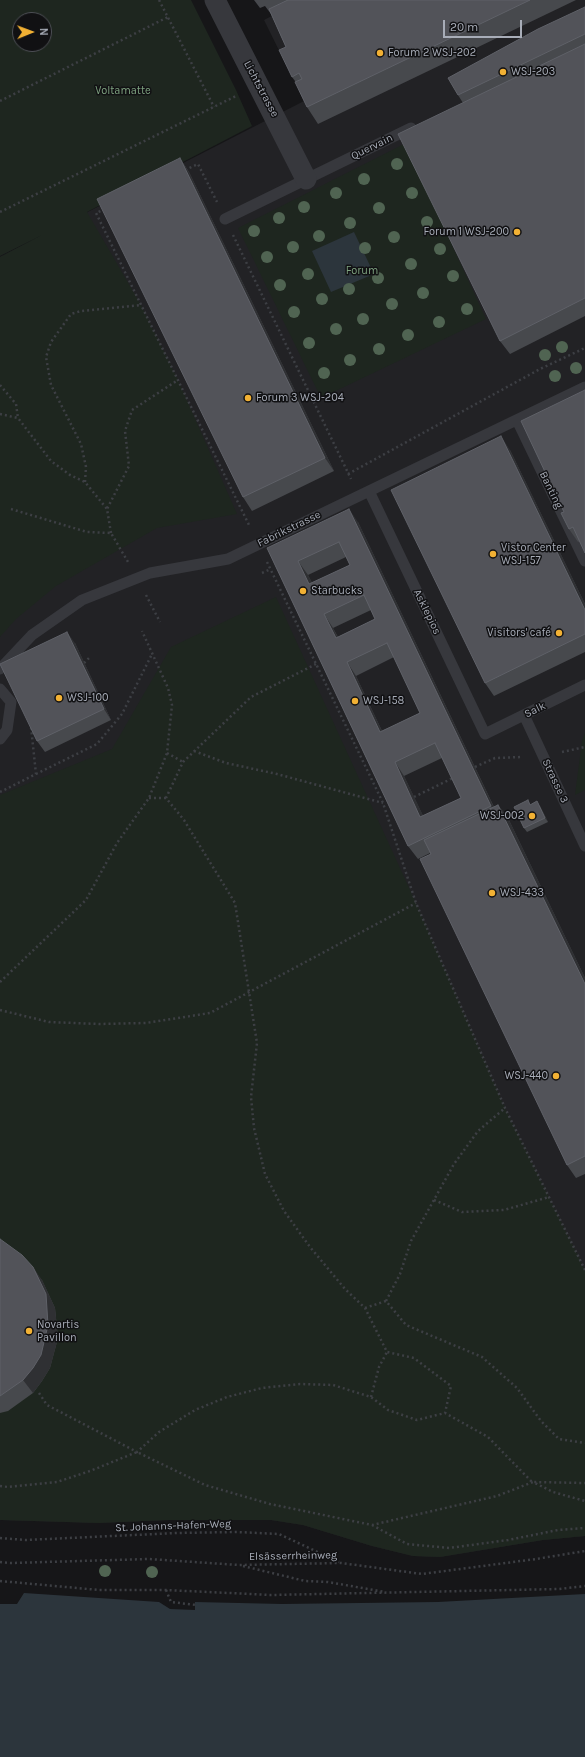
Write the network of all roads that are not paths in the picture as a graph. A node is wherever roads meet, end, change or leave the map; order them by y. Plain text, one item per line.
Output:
1 (215, 0) edge
2 (420, 124) edge
3 (306, 179) junction
4 (225, 219) road end
5 (585, 387) edge
6 (516, 420) junction
7 (364, 493) junction
8 (585, 561) edge
9 (0, 669) edge
10 (585, 685) edge
11 (0, 690) edge
12 (524, 715) junction
13 (485, 734) joint
14 (0, 739) edge
15 (585, 846) edge

1 - 3 street, Lichtstrasse
2 - 3 lane, Quervain
3 - 4 lane, Quervain
5 - 6 lane, Fabrikstrasse
6 - 7 lane, Fabrikstrasse
6 - 8 lane, Banting
7 - 9 lane, Fabrikstrasse
7 - 13 lane, Asklepios
10 - 12 lane, Salk
11 - 14 lane
12 - 13 lane, Salk
12 - 15 lane, Strasse 3

